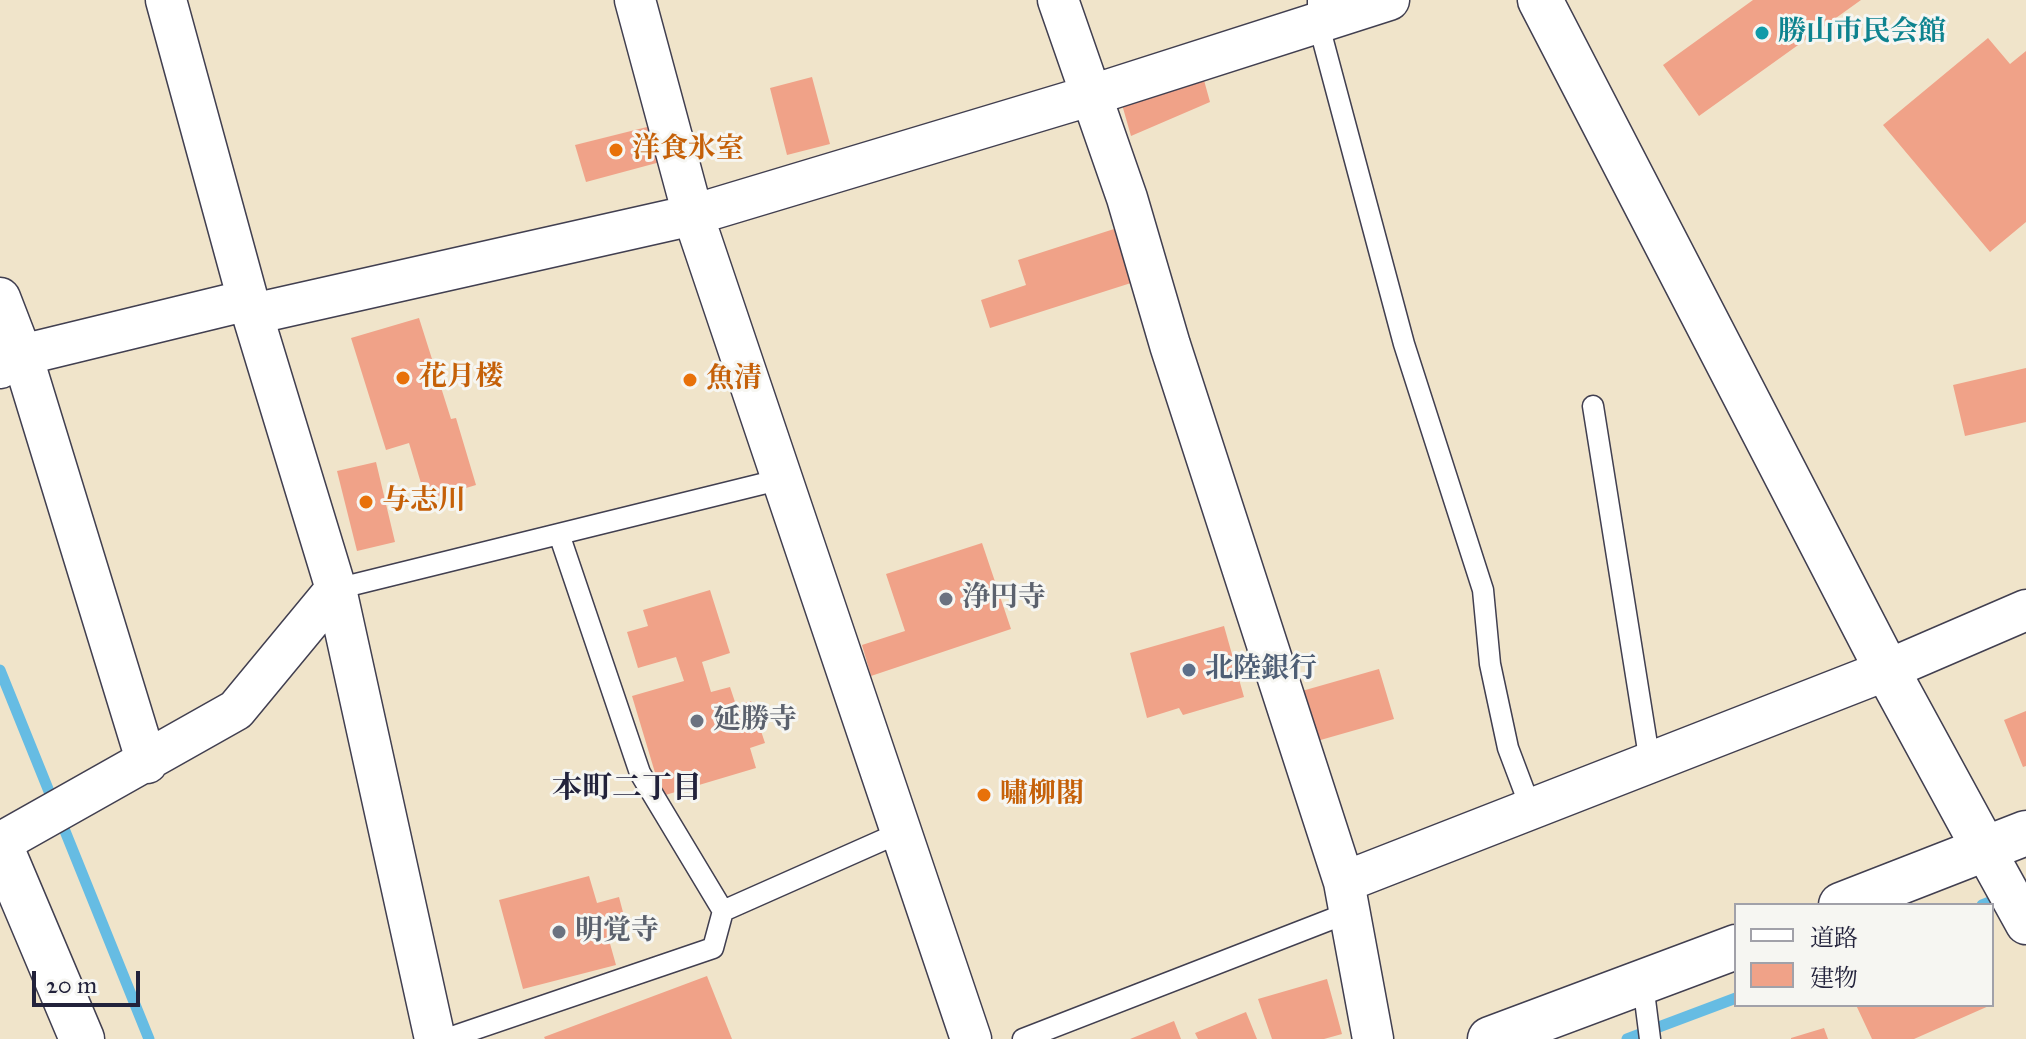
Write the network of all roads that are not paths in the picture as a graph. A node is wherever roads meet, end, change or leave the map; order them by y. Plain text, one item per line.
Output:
1 (166, 0) edge
2 (635, 0) edge
3 (1058, 0) edge
4 (1389, 0) edge
5 (1540, 0) edge
6 (1318, 11) edge
7 (1089, 96) junction
8 (693, 215) junction
9 (0, 298) edge
10 (251, 307) junction
11 (11, 362) edge
12 (1593, 406) dead end
13 (782, 479) junction
14 (559, 534) junction
15 (336, 589) junction
16 (2026, 610) edge
17 (1887, 670) junction
18 (147, 763) junction
19 (1650, 763) junction
20 (1531, 809) junction
21 (901, 832) junction
22 (2026, 833) edge
23 (0, 844) edge
24 (1984, 848) junction
25 (1347, 897) junction
26 (1846, 903) edge
27 (723, 911) junction
28 (2026, 924) edge
29 (1734, 948) edge
30 (1643, 984) junction
31 (82, 1039) edge
32 (435, 1039) edge
33 (446, 1039) edge
34 (971, 1039) edge
35 (1023, 1039) edge
36 (1373, 1039) edge
37 (1490, 1039) edge
38 (1650, 1039) edge

1 - 10 street
2 - 8 street
3 - 7 street
4 - 6 street
5 - 17 street
6 - 7 street
6 - 20 lane
7 - 8 street
7 - 25 street
8 - 10 street
8 - 13 street
9 - 11 street
10 - 11 street
10 - 15 street
11 - 18 street
12 - 19 lane
13 - 14 lane
13 - 21 street
14 - 15 lane
14 - 27 lane
15 - 18 street
15 - 32 street
16 - 17 street
17 - 19 street
17 - 24 street
18 - 23 street
19 - 20 street
20 - 25 street
21 - 27 lane
21 - 34 street
22 - 24 street
23 - 31 street
24 - 26 street
24 - 28 street
25 - 35 lane
25 - 36 street
27 - 33 lane
29 - 30 street
30 - 37 street
30 - 38 lane

